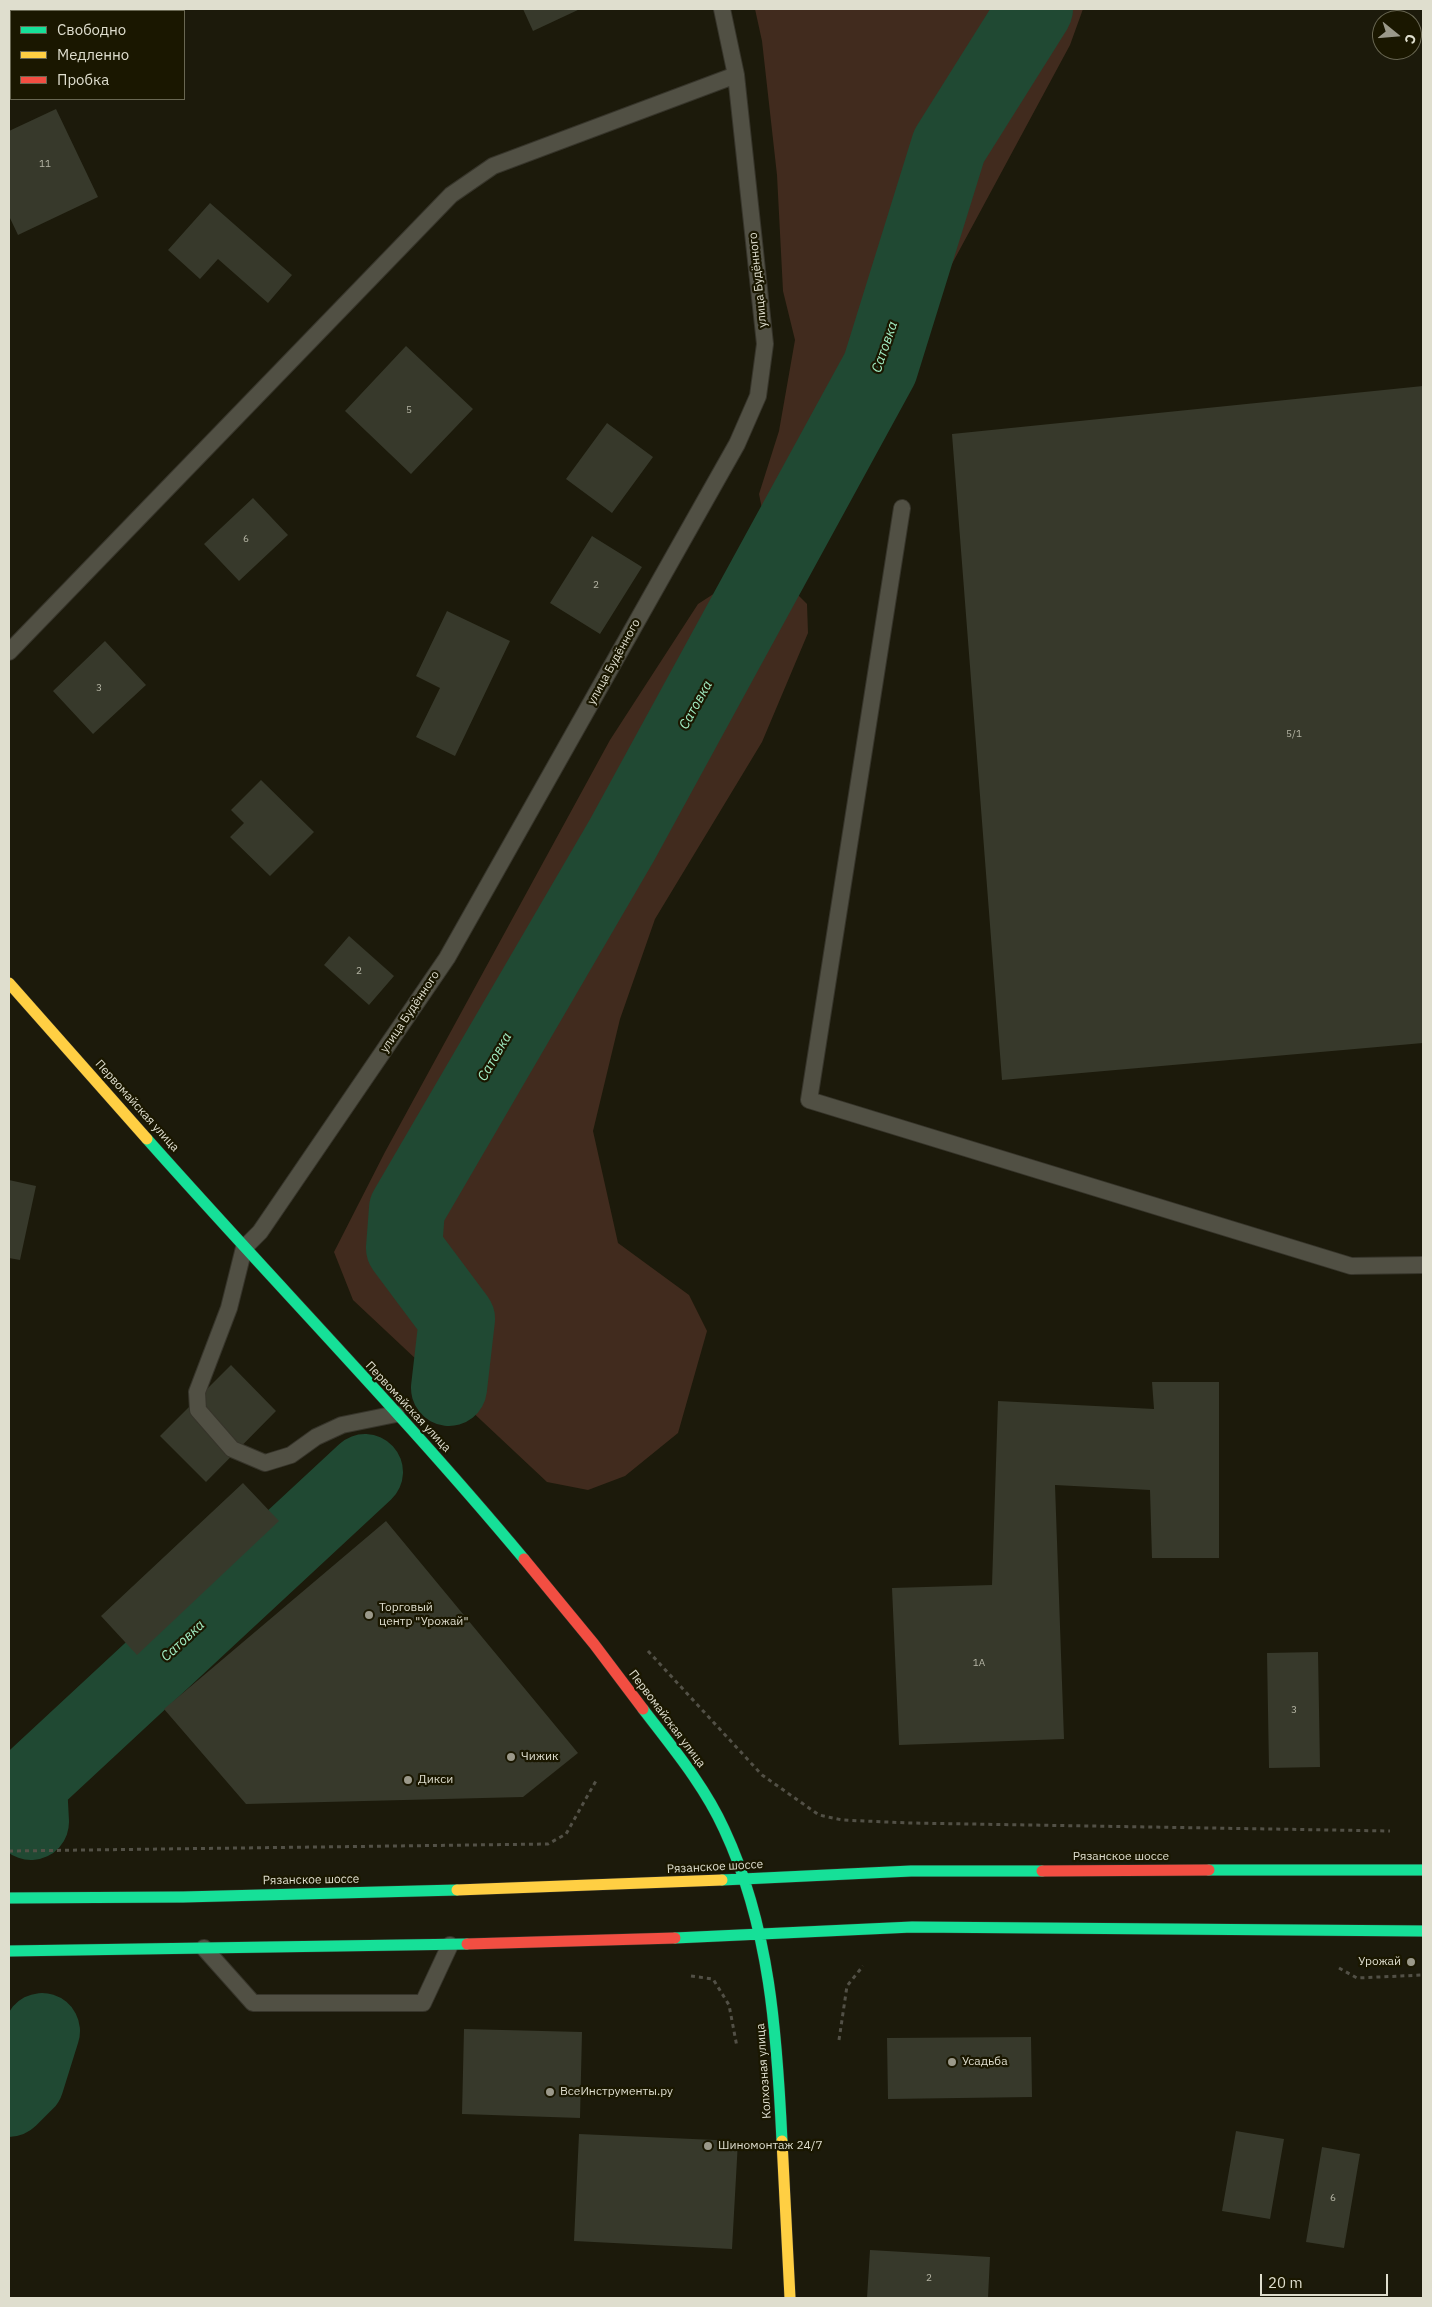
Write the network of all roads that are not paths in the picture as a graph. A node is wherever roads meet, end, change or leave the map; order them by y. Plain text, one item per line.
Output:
1 (722, 9) edge
2 (736, 75) junction
3 (902, 508) dead end
4 (9, 652) edge
5 (9, 983) edge
6 (244, 1248) junction
7 (1423, 1265) edge
8 (396, 1414) junction
9 (1423, 1870) edge
10 (744, 1880) junction
11 (9, 1898) edge
12 (1423, 1931) edge
13 (760, 1933) junction
14 (450, 1945) junction
15 (204, 1948) junction
16 (9, 1951) edge
17 (790, 2298) edge

1 - 2 lane, улица Будённого
2 - 4 lane
2 - 6 lane, улица Будённого
3 - 7 lane
5 - 6 main road, Первомайская улица
6 - 8 main road, Первомайская улица
6 - 8 lane
8 - 10 main road, Первомайская улица
9 - 10 main road, Рязанское шоссе
10 - 11 main road, Рязанское шоссе
10 - 13 main road, Первомайская улица
12 - 13 main road
13 - 14 main road
13 - 17 main road, Колхозная улица
14 - 15 main road
14 - 15 lane
15 - 16 main road

